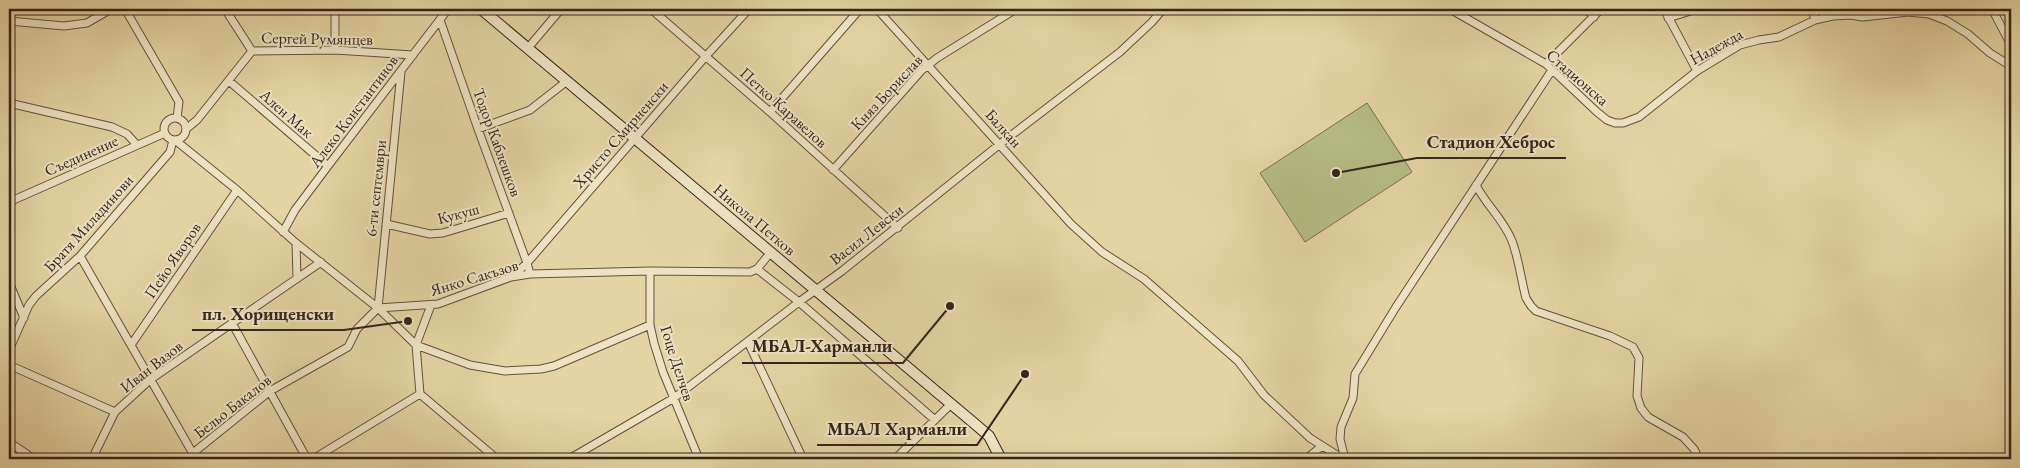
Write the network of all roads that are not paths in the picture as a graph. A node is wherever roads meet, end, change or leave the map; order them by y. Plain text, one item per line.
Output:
1 (111, 9) edge
2 (125, 9) edge
3 (225, 9) edge
4 (335, 9) edge
5 (448, 9) edge
6 (481, 9) edge
7 (561, 9) edge
8 (651, 9) edge
9 (749, 9) edge
10 (860, 9) edge
11 (877, 9) edge
12 (1016, 9) edge
13 (1163, 9) edge
14 (1450, 9) edge
15 (1587, 9) edge
16 (1601, 9) edge
17 (1664, 9) edge
18 (1697, 9) edge
19 (1812, 9) edge
20 (1992, 9) edge
21 (1594, 17) junction
22 (1668, 18) junction
23 (440, 20) junction
24 (1815, 20) junction
25 (9, 21) edge
26 (2011, 45) edge
27 (528, 48) junction
28 (335, 50) junction
29 (252, 51) junction
30 (413, 55) junction
31 (706, 56) junction
32 (2011, 63) edge
33 (1546, 64) junction
34 (928, 65) junction
35 (401, 70) junction
36 (1552, 70) junction
37 (1697, 71) junction
38 (229, 81) junction
39 (567, 81) junction
40 (9, 103) edge
41 (770, 112) junction
42 (1638, 117) joint
43 (177, 118) junction
44 (186, 129) junction
45 (478, 129) junction
46 (165, 133) junction
47 (635, 138) junction
48 (174, 140) junction
49 (1000, 144) junction
50 (137, 145) junction
51 (328, 166) junction
52 (833, 170) junction
53 (1476, 185) junction
54 (237, 190) junction
55 (9, 202) edge
56 (509, 213) junction
57 (386, 224) junction
58 (898, 228) junction
59 (283, 232) junction
60 (296, 243) junction
61 (770, 252) junction
62 (80, 256) junction
63 (321, 262) junction
64 (527, 263) junction
65 (757, 269) junction
66 (650, 271) junction
67 (530, 274) junction
68 (511, 277) junction
69 (297, 278) junction
70 (9, 282) edge
71 (815, 290) junction
72 (799, 302) junction
73 (431, 305) junction
74 (378, 308) junction
75 (24, 318) junction
76 (232, 323) junction
77 (650, 325) junction
78 (748, 342) junction
79 (131, 345) junction
80 (416, 345) junction
81 (9, 350) edge
82 (9, 365) edge
83 (151, 380) junction
84 (270, 391) junction
85 (420, 394) junction
86 (674, 398) junction
87 (950, 405) junction
88 (114, 412) junction
89 (935, 420) junction
90 (9, 442) edge
91 (1322, 446) junction
92 (195, 456) edge
93 (34, 459) edge
94 (92, 459) edge
95 (306, 459) edge
96 (313, 459) edge
97 (498, 459) edge
98 (570, 459) edge
99 (699, 459) edge
100 (803, 459) edge
101 (895, 459) edge
102 (1001, 459) edge
103 (1306, 459) edge
104 (1344, 459) edge
105 (1699, 459) edge

1 - 25 street
2 - 43 street
3 - 29 street
4 - 28 street
5 - 23 street, Алеко Константинов
6 - 27 street, Никола Петков
7 - 27 street
8 - 31 street, Петко Каравелов
9 - 31 street, Христо Смирненски
10 - 41 street
11 - 34 street, Балкан
12 - 34 street, Княз Борислав
13 - 49 street, Васил Левски
14 - 33 street, Стадионска
15 - 21 street
16 - 21 street
17 - 22 street
18 - 22 street
19 - 24 street
20 - 26 street
21 - 33 street
22 - 37 street
23 - 30 street, Алеко Константинов
23 - 45 street, Тодор Каблешков
24 - 32 street, Надежда
24 - 37 street, Надежда
27 - 39 street, Никола Петков
28 - 29 street, Сергей Румянцев
28 - 30 street, Сергей Румянцев
29 - 38 street
30 - 35 street, Алеко Константинов
31 - 41 street, Петко Каравелов
31 - 47 street, Христо Смирненски
33 - 36 street, Стадионска
34 - 49 street, Балкан
34 - 52 street, Княз Борислав
35 - 51 street, Алеко Константинов
35 - 57 street, 6-ти септември
36 - 42 street, Стадионска
36 - 53 street
37 - 42 street, Надежда
38 - 44 street
38 - 51 street, Ален Мак
39 - 45 street
39 - 47 street, Никола Петков
40 - 50 street
41 - 52 street, Петко Каравелов
43 - 44 street
43 - 46 street
44 - 48 street
45 - 56 street, Тодор Каблешков
46 - 48 street
46 - 50 street, Съединение
47 - 61 street, Никола Петков
47 - 64 street, Христо Смирненски
48 - 54 street
48 - 62 street, Братя Миладинови
49 - 58 street, Васил Левски
49 - 91 street, Балкан
50 - 55 street, Съединение
51 - 59 street, Алеко Константинов
52 - 58 street, Петко Каравелов
53 - 104 street
53 - 105 street
54 - 59 street
54 - 79 street, Пейо Яворов
56 - 57 street, Кукуш
56 - 64 street, Тодор Каблешков
57 - 74 street, 6-ти септември
58 - 71 street, Васил Левски
59 - 60 street
60 - 63 street
60 - 69 street
61 - 65 street
61 - 71 street, Никола Петков
62 - 75 street, Братя Миладинови
62 - 79 street
63 - 69 street, Иван Вазов
63 - 74 street
64 - 67 street, Тодор Каблешков
64 - 68 street, Христо Смирненски
65 - 66 street, Янко Сакъзов
65 - 72 street
66 - 67 street, Янко Сакъзов
66 - 77 street, Гоце Делчев
67 - 68 street, Янко Сакъзов
68 - 73 street, Янко Сакъзов
69 - 76 street, Иван Вазов
70 - 75 street
71 - 72 street, Васил Левски
71 - 87 street, Никола Петков
72 - 78 street, Васил Левски
72 - 89 street
73 - 74 street, Янко Сакъзов
73 - 80 street
74 - 80 street
74 - 84 street, Бельо Бакалов
75 - 81 street, Братя Миладинови
76 - 83 street, Иван Вазов
76 - 84 street
77 - 80 street
77 - 86 street, Гоце Делчев
78 - 86 street, Васил Левски
78 - 100 street
79 - 83 street
80 - 85 street
82 - 88 street
83 - 88 street, Иван Вазов
83 - 92 street
84 - 92 street, Бельо Бакалов
84 - 95 street
85 - 96 street
85 - 97 street
86 - 98 street, Васил Левски
86 - 99 street, Гоце Делчев
87 - 89 street
87 - 102 street, Никола Петков
88 - 94 street, Иван Вазов
89 - 101 street
90 - 93 street
91 - 103 street
91 - 104 street, Балкан

